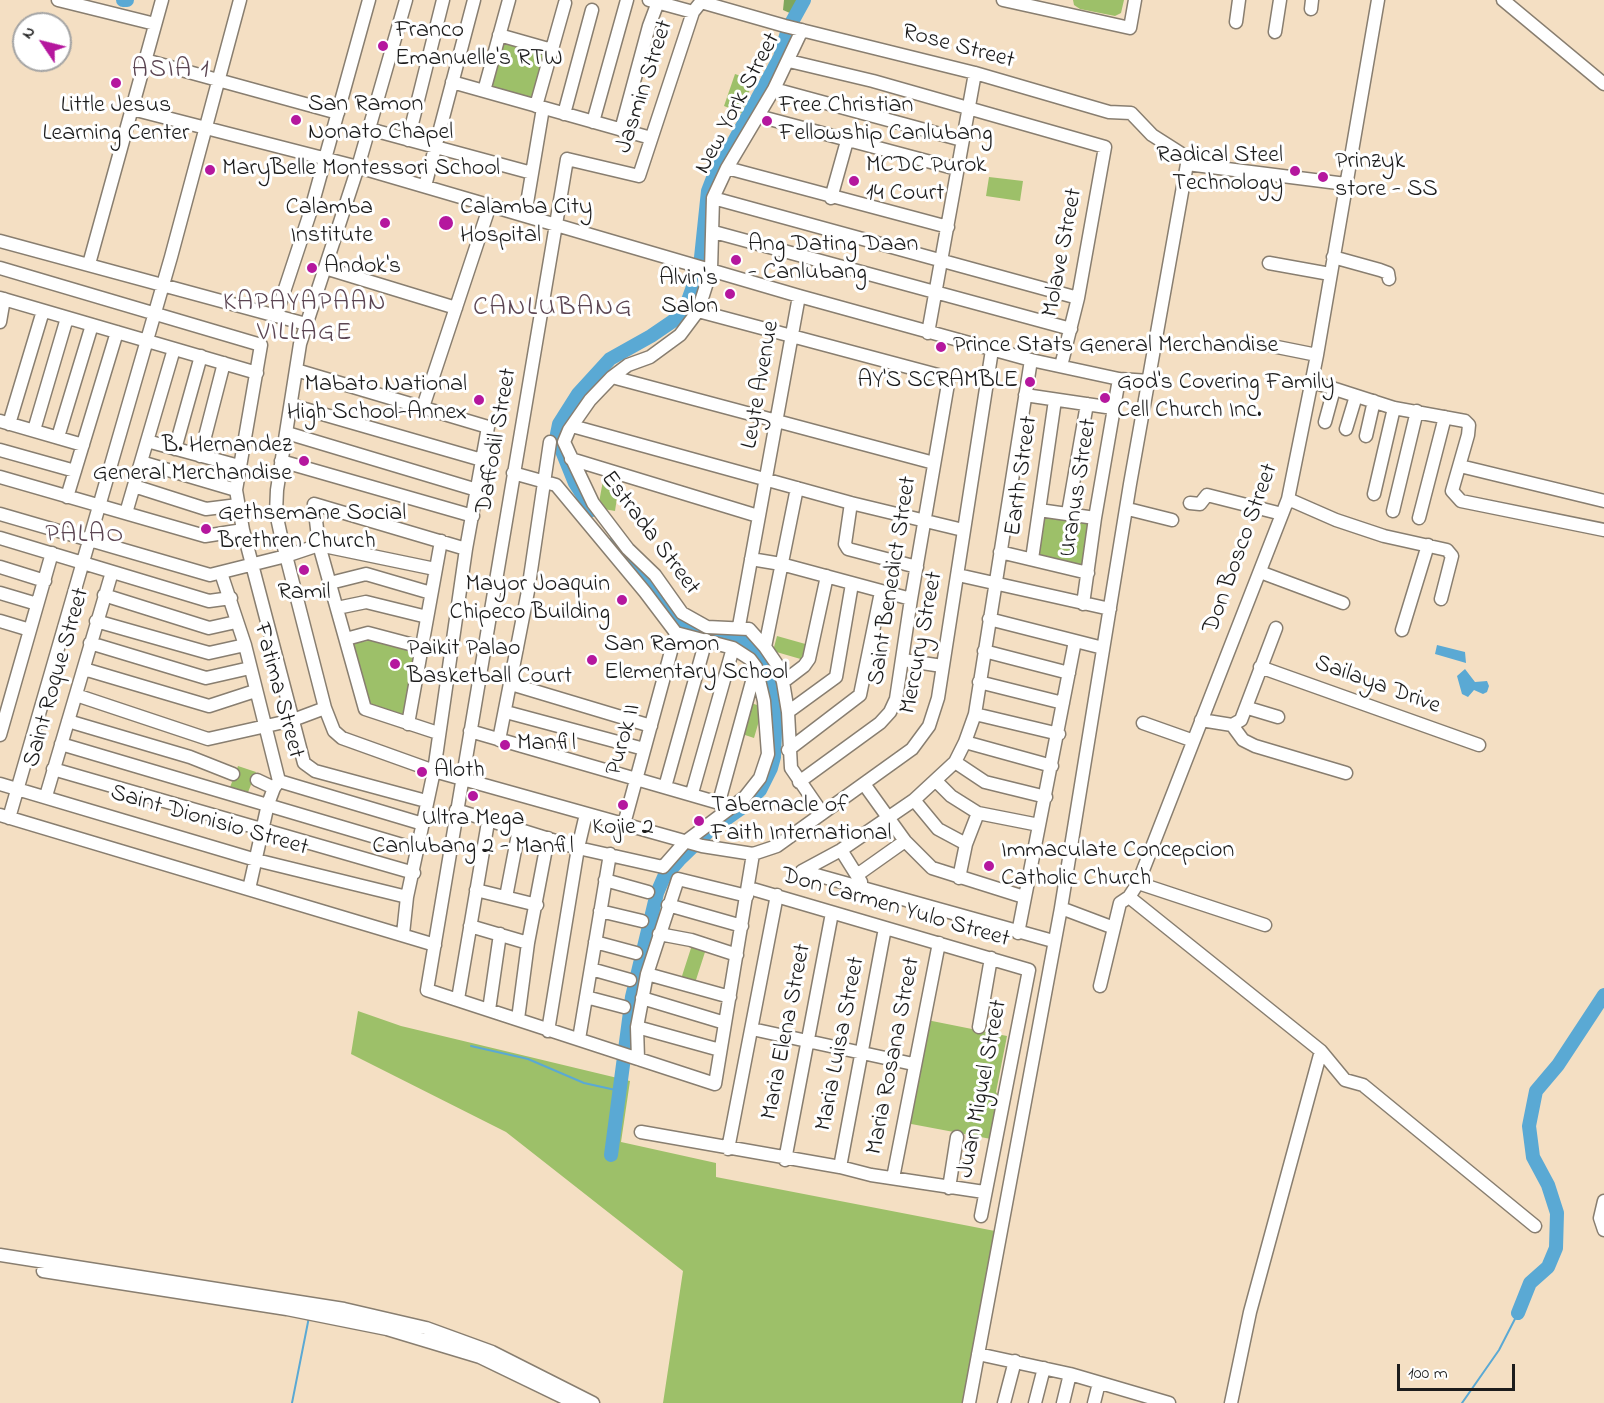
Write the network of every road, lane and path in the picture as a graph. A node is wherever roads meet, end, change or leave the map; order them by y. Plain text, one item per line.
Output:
1 (58, 0) edge
2 (162, 0) edge
3 (240, 0) edge
4 (369, 0) edge
5 (405, 0) edge
6 (443, 0) edge
7 (474, 0) edge
8 (509, 0) edge
9 (627, 0) edge
10 (1003, 0) edge
11 (1067, 0) edge
12 (1135, 0) edge
13 (1239, 0) edge
14 (1280, 0) edge
15 (1378, 0) edge
16 (1503, 0) edge
17 (654, 1) edge
18 (565, 3) dead end
19 (712, 3) edge
20 (592, 10) dead end
21 (693, 12) junction
22 (1065, 13) junction
23 (1236, 22) dead end
24 (155, 24) junction
25 (794, 28) junction
26 (1275, 32) dead end
27 (499, 35) junction
28 (552, 50) junction
29 (145, 60) junction
30 (789, 61) junction
31 (975, 73) junction
32 (218, 80) junction
33 (452, 82) junction
34 (1604, 84) edge
35 (774, 88) junction
36 (484, 91) junction
37 (540, 107) junction
38 (132, 109) junction
39 (967, 109) junction
40 (338, 113) junction
41 (564, 114) junction
42 (758, 116) junction
43 (593, 122) junction
44 (204, 127) junction
45 (369, 129) junction
46 (621, 130) junction
47 (651, 138) junction
48 (408, 140) junction
49 (962, 140) junction
50 (847, 141) junction
51 (434, 147) junction
52 (325, 157) junction
53 (567, 159) joint
54 (1187, 164) junction
55 (358, 167) junction
56 (727, 168) junction
57 (957, 169) junction
58 (532, 173) junction
59 (1346, 184) junction
60 (425, 186) junction
61 (713, 198) junction
62 (831, 198) junction
63 (490, 205) junction
64 (525, 215) junction
65 (556, 223) junction
66 (948, 227) junction
67 (714, 232) junction
68 (0, 241) edge
69 (1333, 257) junction
70 (943, 260) junction
71 (1269, 263) dead end
72 (89, 264) junction
73 (0, 268) edge
74 (325, 268) junction
75 (704, 268) junction
76 (1330, 274) junction
77 (1389, 279) dead end
78 (162, 285) junction
79 (937, 293) junction
80 (799, 296) junction
81 (1078, 298) junction
82 (2, 299) edge
83 (456, 308) junction
84 (43, 310) junction
85 (154, 311) junction
86 (698, 311) junction
87 (276, 315) junction
88 (67, 318) junction
89 (0, 322) edge
90 (306, 324) junction
91 (92, 325) junction
92 (1071, 329) junction
93 (117, 332) junction
94 (928, 333) junction
95 (792, 335) junction
96 (146, 340) junction
97 (1272, 346) dead end
98 (174, 349) junction
99 (992, 350) junction
100 (1317, 355) junction
101 (201, 356) junction
102 (1031, 360) junction
103 (224, 363) junction
104 (1061, 366) junction
105 (296, 370) junction
106 (256, 373) junction
107 (612, 377) junction
108 (1119, 379) junction
109 (1150, 381) junction
110 (1310, 381) junction
111 (1334, 389) junction
112 (1025, 395) junction
113 (1356, 396) junction
114 (1055, 399) junction
115 (1374, 401) junction
116 (1087, 404) junction
117 (291, 405) junction
118 (423, 407) junction
119 (1113, 408) junction
120 (1394, 408) junction
121 (1417, 411) junction
122 (1445, 417) junction
123 (778, 421) junction
124 (5, 422) edge
125 (1325, 422) dead end
126 (572, 426) junction
127 (1346, 429) dead end
128 (34, 430) junction
129 (287, 433) junction
130 (1366, 436) dead end
131 (58, 437) junction
132 (147, 441) junction
133 (550, 442) dead end
134 (83, 445) junction
135 (175, 449) junction
136 (0, 450) edge
137 (200, 456) junction
138 (571, 459) junction
139 (281, 460) junction
140 (482, 460) junction
141 (141, 462) junction
142 (934, 463) junction
143 (239, 466) junction
144 (1460, 466) junction
145 (75, 471) junction
146 (513, 473) junction
147 (0, 477) edge
148 (766, 480) junction
149 (543, 481) junction
150 (134, 486) junction
151 (797, 488) junction
152 (236, 490) junction
153 (477, 490) junction
154 (1374, 494) dead end
155 (67, 496) junction
156 (1288, 499) junction
157 (1604, 501) edge
158 (851, 503) junction
159 (1190, 503) dead end
160 (238, 504) junction
161 (98, 505) junction
162 (1128, 509) junction
163 (1039, 510) junction
164 (1393, 511) dead end
165 (126, 513) junction
166 (1068, 513) junction
167 (0, 514) edge
168 (1282, 514) junction
169 (473, 516) junction
170 (758, 516) junction
171 (1095, 518) junction
172 (1419, 518) dead end
173 (1172, 520) dead end
174 (924, 522) junction
175 (243, 530) junction
176 (963, 530) junction
177 (1604, 530) edge
178 (0, 538) edge
179 (88, 540) junction
180 (441, 541) junction
181 (319, 545) junction
182 (1428, 545) junction
183 (466, 549) junction
184 (1000, 552) junction
185 (52, 554) junction
186 (286, 556) junction
187 (751, 559) junction
188 (1032, 559) junction
189 (82, 562) junction
190 (254, 564) junction
191 (781, 564) junction
192 (0, 567) edge
193 (917, 567) junction
194 (435, 569) junction
195 (112, 572) junction
196 (1260, 572) junction
197 (221, 573) junction
198 (1088, 573) junction
199 (958, 575) junction
200 (827, 576) junction
201 (45, 581) junction
202 (995, 582) junction
203 (330, 583) junction
204 (852, 584) junction
205 (881, 592) junction
206 (0, 593) edge
207 (431, 593) junction
208 (104, 595) junction
209 (231, 598) junction
210 (910, 599) junction
211 (1442, 599) dead end
212 (1343, 603) dead end
213 (37, 604) junction
214 (1083, 604) junction
215 (337, 608) junction
216 (1110, 609) junction
217 (427, 617) junction
218 (989, 619) junction
219 (0, 621) edge
220 (96, 621) junction
221 (236, 622) junction
222 (739, 626) junction
223 (1276, 628) dead end
224 (30, 630) junction
225 (1402, 630) dead end
226 (676, 633) junction
227 (346, 639) junction
228 (706, 640) junction
229 (1075, 641) junction
230 (90, 644) junction
231 (245, 645) junction
232 (422, 647) junction
233 (765, 647) junction
234 (732, 648) junction
235 (1103, 648) junction
236 (984, 651) junction
237 (903, 660) junction
238 (942, 666) junction
239 (1260, 667) junction
240 (250, 668) junction
241 (756, 668) junction
242 (84, 669) junction
243 (1069, 673) junction
244 (783, 682) junction
245 (979, 682) junction
246 (511, 684) junction
247 (255, 691) junction
248 (76, 695) junction
249 (1063, 703) junction
250 (3, 707) edge
251 (326, 708) junction
252 (1248, 708) junction
253 (506, 712) junction
254 (788, 712) junction
255 (975, 714) junction
256 (1278, 717) dead end
257 (293, 720) junction
258 (1201, 720) junction
259 (68, 721) junction
260 (1143, 723) dead end
261 (408, 724) junction
262 (265, 726) junction
263 (651, 726) junction
264 (1232, 726) junction
265 (470, 731) junction
266 (1, 732) edge
267 (438, 733) junction
268 (1059, 734) junction
269 (500, 740) junction
270 (1191, 740) junction
271 (965, 742) junction
272 (61, 744) junction
273 (1479, 745) dead end
274 (644, 749) junction
275 (788, 750) junction
276 (955, 762) junction
277 (1052, 766) junction
278 (53, 769) junction
279 (434, 771) junction
280 (1346, 773) dead end
281 (233, 774) dead end
282 (463, 777) junction
283 (636, 777) junction
284 (257, 780) dead end
285 (936, 781) junction
286 (799, 782) junction
287 (0, 784) edge
288 (276, 784) junction
289 (864, 784) junction
290 (665, 787) junction
291 (17, 788) junction
292 (692, 793) junction
293 (46, 796) junction
294 (1046, 796) junction
295 (914, 800) junction
296 (426, 801) junction
297 (719, 802) junction
298 (268, 804) junction
299 (733, 807) junction
300 (456, 810) junction
301 (822, 813) junction
302 (978, 813) junction
303 (586, 814) junction
304 (5, 816) edge
305 (887, 817) junction
306 (488, 822) junction
307 (423, 824) junction
308 (624, 824) junction
309 (1039, 825) junction
310 (262, 828) junction
311 (519, 829) junction
312 (548, 838) junction
313 (905, 841) junction
314 (693, 844) junction
315 (966, 844) junction
316 (578, 848) junction
317 (416, 849) junction
318 (841, 850) junction
319 (610, 854) junction
320 (753, 854) junction
321 (256, 860) junction
322 (414, 873) junction
323 (857, 875) junction
324 (959, 878) junction
325 (605, 880) junction
326 (1138, 883) junction
327 (249, 889) junction
328 (476, 890) junction
329 (866, 890) junction
330 (648, 892) dead end
331 (748, 892) junction
332 (777, 895) junction
333 (407, 897) junction
334 (506, 897) junction
335 (1024, 897) junction
336 (1129, 897) junction
337 (537, 905) junction
338 (668, 906) junction
339 (1060, 908) junction
340 (600, 911) junction
341 (832, 913) junction
342 (642, 921) dead end
343 (1265, 925) dead end
344 (470, 926) junction
345 (742, 927) junction
346 (885, 928) junction
347 (1114, 928) junction
348 (1018, 933) junction
349 (403, 934) junction
350 (500, 934) junction
351 (659, 934) junction
352 (1053, 941) junction
353 (595, 942) junction
354 (528, 943) junction
355 (939, 943) junction
356 (435, 945) junction
357 (636, 952) dead end
358 (737, 955) junction
359 (991, 958) junction
360 (591, 969) junction
361 (1029, 970) joint
362 (647, 974) junction
363 (630, 980) dead end
364 (1100, 986) dead end
365 (586, 997) junction
366 (730, 997) junction
367 (642, 998) junction
368 (458, 999) junction
369 (624, 1007) dead end
370 (489, 1010) junction
371 (518, 1020) junction
372 (724, 1023) junction
373 (637, 1027) junction
374 (979, 1027) dead end
375 (752, 1029) junction
376 (548, 1031) junction
377 (579, 1040) junction
378 (807, 1042) junction
379 (720, 1050) junction
380 (1321, 1052) junction
381 (862, 1053) junction
382 (635, 1058) junction
383 (914, 1064) junction
384 (641, 1132) dead end
385 (957, 1137) dead end
386 (728, 1149) junction
387 (785, 1160) junction
388 (840, 1167) junction
389 (893, 1178) junction
390 (949, 1188) junction
391 (984, 1192) junction
392 (1604, 1201) edge
393 (981, 1216) dead end
394 (1535, 1226) dead end
395 (1604, 1230) edge
396 (0, 1255) edge
397 (0, 1263) edge
398 (978, 1354) junction
399 (1015, 1361) junction
400 (1044, 1368) junction
401 (1070, 1374) junction
402 (1099, 1383) junction
403 (1126, 1397) edge
404 (1151, 1400) edge
405 (575, 1403) edge
406 (592, 1403) edge
407 (969, 1403) edge
408 (1004, 1403) edge
409 (1035, 1403) edge
410 (1063, 1403) edge
411 (1094, 1403) edge
412 (1169, 1403) edge
413 (1231, 1403) edge

1 - 24 street
2 - 24 street
3 - 32 street
4 - 40 street
5 - 45 street
6 - 48 street
7 - 33 street
8 - 27 street
9 - 43 street, Jasmin Street
10 - 22 street
11 - 22 street
12 - 22 street
13 - 23 street
14 - 26 street
15 - 59 street, Don Bosco Street
16 - 34 street
17 - 21 street
17 - 46 street
18 - 28 street
19 - 21 street
19 - 25 street, Rose Street
20 - 41 street
21 - 47 street, Jasmin Street
24 - 29 street
25 - 30 street, New York Street
25 - 31 street, Rose Street
27 - 28 street
27 - 36 street
28 - 37 street
29 - 32 street
29 - 38 street
30 - 35 street, New York Street
30 - 39 street
31 - 39 street
31 - 54 street, Rose Street
32 - 40 street
32 - 44 street
33 - 36 street
33 - 51 street
35 - 42 street, New York Street
35 - 49 street
36 - 37 street
37 - 41 street
37 - 58 street
38 - 44 street
38 - 72 street
39 - 49 street
39 - 81 street, Molave Street
40 - 52 street
41 - 43 street
42 - 50 street
42 - 56 street, New York Street
43 - 46 street
44 - 52 street
44 - 78 street
45 - 48 street
45 - 55 street
46 - 47 street
47 - 53 street, Jasmin Street
48 - 51 street
49 - 57 street
50 - 57 street
50 - 62 street
51 - 58 street
51 - 60 street
52 - 55 street
52 - 87 street
53 - 65 street, Daffodil Street
54 - 59 street
54 - 109 street
55 - 60 street
55 - 74 street
56 - 61 street, New York Street
56 - 62 street
57 - 66 street
58 - 64 street
59 - 69 street, Don Bosco Street
60 - 63 street
61 - 67 street, New York Street
61 - 70 street
62 - 66 street
63 - 64 street
63 - 83 street
64 - 65 street
65 - 75 street
65 - 146 street, Daffodil Street
66 - 70 street
67 - 75 street, New York Street
67 - 79 street
68 - 72 street
69 - 76 street, Don Bosco Street
69 - 77 street
70 - 79 street
70 - 81 street
71 - 76 street
72 - 78 street
73 - 85 street
74 - 83 street
74 - 90 street
75 - 80 street
75 - 86 street, New York Street
76 - 100 street, Don Bosco Street
78 - 85 street
78 - 87 street
79 - 92 street
79 - 94 street
80 - 94 street
80 - 95 street, Leyte Avenue
81 - 92 street, Molave Street
82 - 84 street
82 - 89 street
83 - 118 street
84 - 88 street
84 - 124 street
85 - 96 street
85 - 106 street
86 - 95 street
86 - 107 street, New York Street
87 - 90 street
88 - 91 street
88 - 128 street
90 - 105 street
91 - 93 street
91 - 131 street
92 - 104 street, Molave Street
93 - 96 street
93 - 134 street
94 - 99 street
95 - 123 street, Leyte Avenue
95 - 142 street, Saint Benedict Street
96 - 98 street
96 - 161 street
97 - 100 street
98 - 101 street
98 - 132 street
99 - 102 street
99 - 176 street, Mercury Street
100 - 110 street, Don Bosco Street
101 - 103 street
101 - 135 street
102 - 104 street
102 - 112 street
103 - 106 street
103 - 137 street
104 - 108 street
105 - 117 street
105 - 118 street
106 - 143 street
107 - 123 street
107 - 126 street, New York Street
108 - 109 street
108 - 119 street, Uranus Street
109 - 162 street
110 - 111 street
110 - 156 street, Don Bosco Street
111 - 113 street
111 - 125 street
112 - 114 street
112 - 184 street
113 - 115 street
113 - 127 street
114 - 116 street
114 - 163 street, Earth Street
115 - 120 street
115 - 130 street
116 - 119 street
116 - 166 street
117 - 129 street
117 - 140 street
118 - 140 street
119 - 171 street, Uranus Street
120 - 121 street
120 - 154 street
121 - 122 street
121 - 164 street
122 - 144 street
122 - 172 street
123 - 142 street
123 - 148 street, Leyte Avenue
124 - 128 street
126 - 138 street
126 - 148 street
128 - 131 street
129 - 139 street
129 - 153 street
131 - 134 street
132 - 135 street
132 - 141 street
133 - 149 street
134 - 145 street
135 - 137 street
136 - 145 street
137 - 143 street
138 - 170 street
138 - 222 street, Estrada Street
139 - 169 street
139 - 186 street
140 - 153 street
141 - 150 street
141 - 152 street
142 - 174 street, Saint Benedict Street
143 - 152 street
144 - 157 street
144 - 177 street
145 - 155 street
146 - 149 street
146 - 265 street, Daffodil Street
147 - 155 street
148 - 151 street
148 - 170 street, Leyte Avenue
149 - 226 street
149 - 246 street
150 - 160 street
150 - 165 street
151 - 158 street
151 - 191 street
152 - 160 street
153 - 169 street
155 - 161 street
156 - 168 street, Don Bosco Street
156 - 182 street
158 - 174 street
158 - 193 street
159 - 168 street
160 - 175 street
161 - 165 street
161 - 179 street
162 - 173 street
162 - 216 street
163 - 166 street
163 - 188 street, Earth Street
165 - 175 street
166 - 171 street
167 - 179 street
168 - 196 street, Don Bosco Street
169 - 183 street
170 - 187 street, Leyte Avenue
171 - 198 street, Uranus Street
174 - 176 street
174 - 193 street, Saint Benedict Street
175 - 190 street
176 - 199 street, Mercury Street
178 - 185 street
179 - 189 street
179 - 197 street
180 - 181 street
180 - 183 street
180 - 194 street
181 - 186 street
181 - 194 street
181 - 203 street
182 - 211 street
182 - 225 street
183 - 267 street
184 - 188 street
184 - 202 street
185 - 189 street
185 - 201 street
186 - 190 street
186 - 251 street
187 - 191 street
187 - 222 street, Leyte Avenue
188 - 198 street
189 - 195 street
189 - 291 street
190 - 197 street
190 - 257 street
191 - 200 street
191 - 233 street
192 - 201 street
193 - 210 street, Saint Benedict Street
194 - 207 street
195 - 208 street, Saint Roque Street
195 - 209 street
196 - 212 street
196 - 258 street, Don Bosco Street
197 - 209 street, Fatima Street
198 - 214 street, Uranus Street
199 - 202 street
199 - 238 street, Mercury Street
200 - 204 street
200 - 244 street
201 - 213 street
202 - 214 street
202 - 218 street
203 - 207 street
203 - 215 street
204 - 205 street
204 - 254 street
205 - 210 street
205 - 275 street
206 - 213 street
207 - 217 street
208 - 220 street, Saint Roque Street
208 - 221 street
209 - 221 street, Fatima Street
210 - 237 street, Saint Benedict Street
213 - 224 street
214 - 216 street
215 - 217 street
215 - 227 street
216 - 235 street
217 - 232 street
218 - 229 street
218 - 236 street
219 - 224 street
220 - 230 street, Saint Roque Street
220 - 231 street
221 - 231 street, Fatima Street
222 - 233 street
223 - 239 street
224 - 250 street
226 - 228 street
226 - 263 street, Purok II
227 - 232 street
227 - 261 street
228 - 234 street
228 - 290 street
229 - 235 street
229 - 243 street
230 - 240 street
230 - 242 street, Saint Roque Street
231 - 240 street, Fatima Street
232 - 261 street
233 - 244 street
234 - 241 street
234 - 292 street
235 - 339 street
236 - 243 street
236 - 245 street
237 - 238 street
237 - 286 street, Saint Benedict Street
238 - 289 street, Mercury Street
239 - 252 street
239 - 273 street, Sailaya Drive
240 - 247 street, Fatima Street
241 - 297 street
241 - 299 street
242 - 247 street
242 - 248 street, Saint Roque Street
243 - 249 street
244 - 254 street
245 - 249 street
245 - 255 street
246 - 253 street
246 - 263 street
247 - 262 street, Fatima Street
248 - 259 street, Saint Roque Street
248 - 262 street
249 - 268 street
250 - 266 street
251 - 257 street
251 - 279 street
252 - 256 street
252 - 264 street
253 - 269 street
253 - 274 street
254 - 275 street
255 - 268 street
255 - 271 street
257 - 262 street
257 - 296 street
258 - 264 street
258 - 270 street, Don Bosco Street
259 - 272 street, Saint Roque Street
259 - 281 street
260 - 270 street
261 - 267 street
262 - 288 street, Fatima Street
263 - 274 street, Purok II
264 - 280 street
265 - 269 street
265 - 282 street, Daffodil Street
267 - 279 street
268 - 277 street
269 - 283 street
270 - 326 street, Don Bosco Street
271 - 276 street
271 - 277 street
272 - 278 street, Saint Roque Street
272 - 298 street
274 - 283 street, Purok II
275 - 286 street
276 - 285 street
276 - 294 street
277 - 294 street
278 - 293 street, Saint Roque Street
278 - 310 street
279 - 282 street
279 - 296 street
282 - 300 street, Daffodil Street
282 - 303 street
283 - 290 street
283 - 308 street, Purok II
284 - 288 street
285 - 295 street
285 - 302 street
286 - 301 street
287 - 291 street, Saint Dionisio Street
288 - 298 street, Fatima Street
288 - 307 street
289 - 301 street, Mercury Street
289 - 305 street
290 - 292 street
291 - 293 street, Saint Dionisio Street
291 - 304 street
292 - 297 street
293 - 321 street, Saint Dionisio Street
294 - 309 street
295 - 305 street
295 - 315 street
296 - 307 street
297 - 299 street
298 - 310 street, Fatima Street
298 - 317 street
299 - 314 street
300 - 306 street
300 - 356 street, Daffodil Street
301 - 320 street, Mercury Street
302 - 309 street
302 - 315 street
303 - 308 street
303 - 316 street
304 - 327 street
305 - 313 street
305 - 318 street
306 - 311 street
306 - 328 street
307 - 317 street
308 - 314 street
309 - 335 street
310 - 321 street, Fatima Street
310 - 322 street
311 - 312 street
311 - 334 street
312 - 316 street
312 - 337 street
313 - 323 street
313 - 324 street
314 - 319 street
314 - 320 street
315 - 324 street
316 - 319 street
316 - 376 street
317 - 322 street
318 - 323 street
318 - 329 street
319 - 325 street
320 - 331 street
321 - 327 street, Fatima Street
321 - 333 street, Saint Dionisio Street
322 - 333 street
323 - 329 street
324 - 335 street
325 - 330 street
325 - 340 street
326 - 336 street, Don Bosco Street
326 - 343 street
327 - 349 street
328 - 334 street
328 - 344 street
329 - 348 street
331 - 332 street, Don Carmen Yulo Street
331 - 338 street, Don Carmen Yulo Street
331 - 345 street
332 - 341 street, Don Carmen Yulo Street
332 - 375 street
333 - 349 street
334 - 337 street
335 - 348 street
336 - 347 street, Don Bosco Street
336 - 380 street
337 - 354 street
338 - 345 street
338 - 351 street
339 - 347 street
339 - 352 street
340 - 342 street
340 - 353 street
341 - 346 street, Don Carmen Yulo Street
341 - 378 street, Maria Elena Street
344 - 350 street
344 - 368 street
345 - 358 street
346 - 355 street, Don Carmen Yulo Street
346 - 381 street, Maria Luisa Street
347 - 364 street, Don Bosco Street
348 - 352 street
349 - 356 street
350 - 354 street
350 - 370 street
351 - 358 street
351 - 362 street
352 - 398 street
353 - 357 street
353 - 360 street
354 - 371 street
355 - 359 street, Don Carmen Yulo Street
355 - 383 street, Maria Rosana Street
356 - 368 street, Daffodil Street
358 - 366 street
359 - 361 street, Don Carmen Yulo Street
359 - 374 street
360 - 363 street
360 - 365 street
361 - 391 street, Juan Miguel Street
362 - 366 street
362 - 367 street
365 - 369 street
365 - 377 street
366 - 372 street
367 - 372 street
367 - 373 street
368 - 370 street
370 - 371 street
371 - 376 street
372 - 379 street
373 - 379 street
373 - 382 street
375 - 378 street
375 - 386 street
376 - 377 street
377 - 382 street
378 - 381 street
378 - 387 street, Maria Elena Street
379 - 382 street
380 - 394 street
380 - 413 street
381 - 383 street
381 - 388 street, Maria Luisa Street
383 - 389 street, Maria Rosana Street
384 - 386 street
385 - 390 street
386 - 387 street
387 - 388 street
388 - 389 street
389 - 390 street
390 - 391 street
391 - 393 street, Juan Miguel Street
392 - 395 street
396 - 406 street
397 - 405 street
398 - 399 street
398 - 407 street
399 - 400 street
399 - 408 street
400 - 401 street
400 - 409 street
401 - 402 street
401 - 410 street
402 - 403 street
402 - 411 street
403 - 404 street
404 - 412 street

